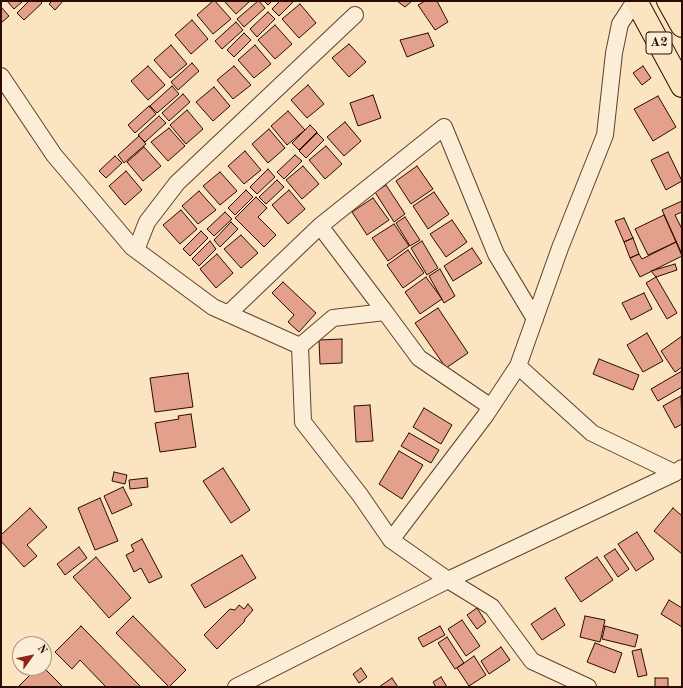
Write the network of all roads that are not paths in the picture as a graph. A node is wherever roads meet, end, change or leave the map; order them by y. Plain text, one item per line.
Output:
1 (636, 1) edge
2 (668, 1) edge
3 (355, 15) dead end
4 (682, 26) edge
5 (1, 76) edge
6 (682, 86) edge
7 (320, 226) junction
8 (136, 250) junction
9 (385, 312) junction
10 (228, 314) junction
11 (535, 319) junction
12 (300, 346) junction
13 (518, 366) junction
14 (491, 407) junction
15 (678, 470) edge
16 (391, 540) junction
17 (448, 580) junction
18 (236, 687) edge
19 (588, 687) edge

1 - 6 highway, A2
1 - 11 street
2 - 4 highway, A2
3 - 8 street
5 - 8 street
7 - 9 street
7 - 10 street
7 - 11 street
8 - 10 street
9 - 12 street
9 - 14 street
10 - 12 street
11 - 13 street
12 - 16 street
13 - 14 street
13 - 15 street
14 - 16 street
15 - 17 street
16 - 17 street
17 - 18 street
17 - 19 street

